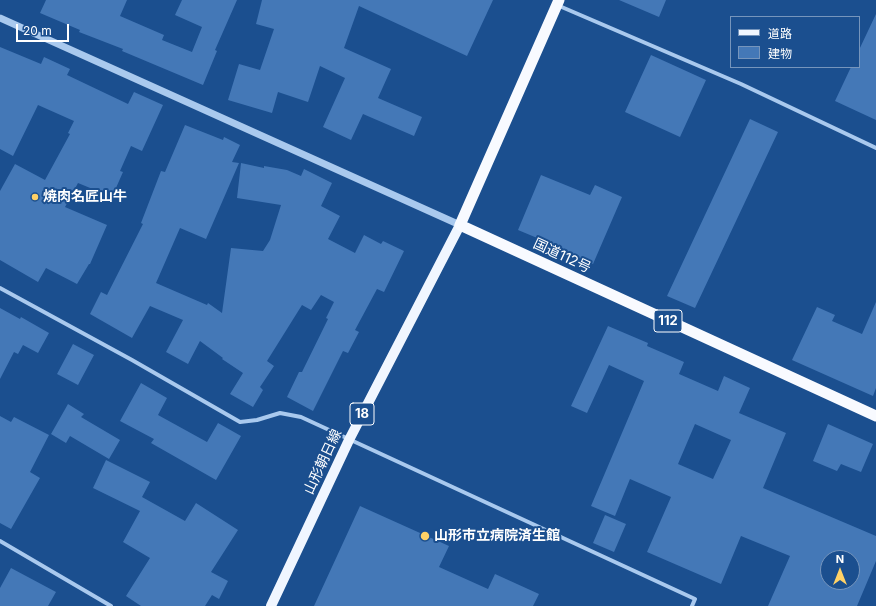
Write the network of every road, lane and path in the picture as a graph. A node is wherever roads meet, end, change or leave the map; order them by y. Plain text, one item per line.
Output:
1 (558, 2) edge
2 (0, 18) edge
3 (876, 148) edge
4 (460, 225) junction
5 (0, 288) edge
6 (876, 416) edge
7 (348, 440) junction
8 (0, 541) edge
9 (111, 606) edge
10 (271, 606) edge
11 (692, 606) edge

1 - 3 street
1 - 4 highway
2 - 4 street
4 - 6 highway, 国道112号 / 112
4 - 7 main road, 山形朝日線 / 18
5 - 7 street
7 - 10 main road, 山形朝日線 / 18
7 - 11 street
8 - 9 street

